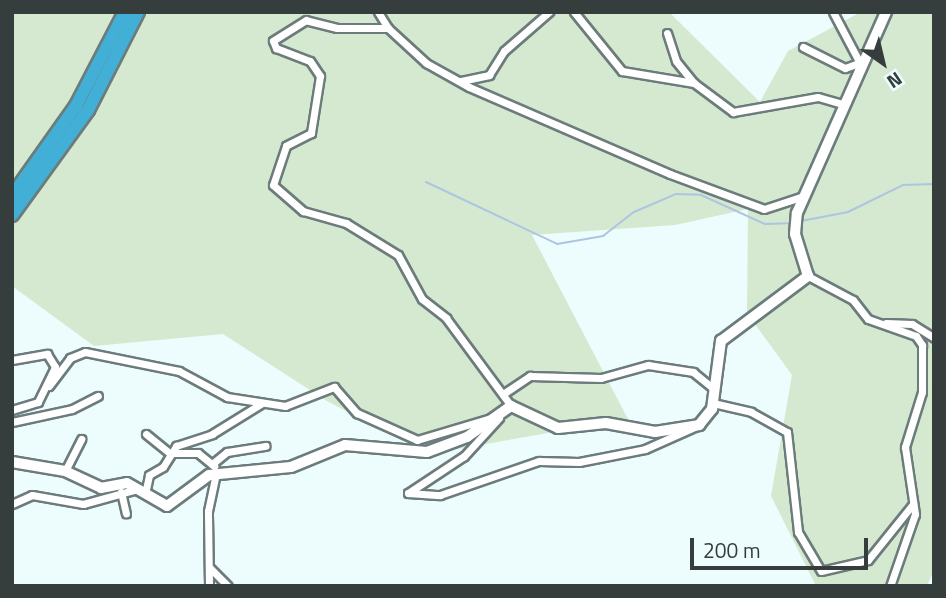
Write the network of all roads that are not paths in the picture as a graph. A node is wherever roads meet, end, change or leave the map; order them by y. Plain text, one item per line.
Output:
1 (125, 12) edge
2 (138, 12) edge
3 (378, 12) edge
4 (549, 12) edge
5 (574, 12) edge
6 (834, 12) edge
7 (886, 12) edge
8 (388, 27) junction
9 (667, 33) dead end
10 (803, 47) dead end
11 (860, 64) junction
12 (460, 82) junction
13 (694, 83) junction
14 (842, 104) junction
15 (12, 197) edge
16 (802, 197) junction
17 (12, 215) edge
18 (808, 276) junction
19 (882, 324) junction
20 (934, 338) edge
21 (12, 360) edge
22 (49, 386) junction
23 (713, 388) junction
24 (506, 392) junction
25 (98, 396) dead end
26 (262, 403) junction
27 (713, 403) junction
28 (508, 407) junction
29 (12, 410) edge
30 (491, 418) junction
31 (12, 422) edge
32 (699, 425) junction
33 (146, 434) dead end
34 (81, 439) dead end
35 (266, 446) dead end
36 (172, 454) junction
37 (12, 462) edge
38 (216, 470) junction
39 (65, 471) junction
40 (121, 492) junction
41 (142, 492) junction
42 (914, 503) junction
43 (12, 504) edge
44 (126, 513) dead end
45 (210, 568) junction
46 (209, 586) edge
47 (228, 586) edge
48 (890, 586) edge

1 - 15 highway
2 - 17 highway
3 - 8 street
4 - 12 street
5 - 13 street
6 - 11 street
7 - 11 street
8 - 12 street
8 - 24 street
9 - 13 street
10 - 11 street
11 - 14 street
12 - 16 street
13 - 14 street
14 - 16 street
16 - 18 street
18 - 19 street
18 - 23 street
19 - 20 street
19 - 42 street
21 - 22 street
22 - 26 street
22 - 29 street
23 - 24 street
23 - 27 street
24 - 28 street
25 - 31 street
26 - 30 street
26 - 36 street
27 - 32 street
27 - 42 street
28 - 30 street
28 - 32 street
28 - 32 street
30 - 38 street
33 - 36 street
34 - 39 street
35 - 38 street
36 - 38 street
36 - 41 street
37 - 39 street
38 - 41 street
38 - 45 street
39 - 41 street
40 - 41 street
40 - 43 street
40 - 44 street
42 - 48 street
45 - 46 street
45 - 47 street

